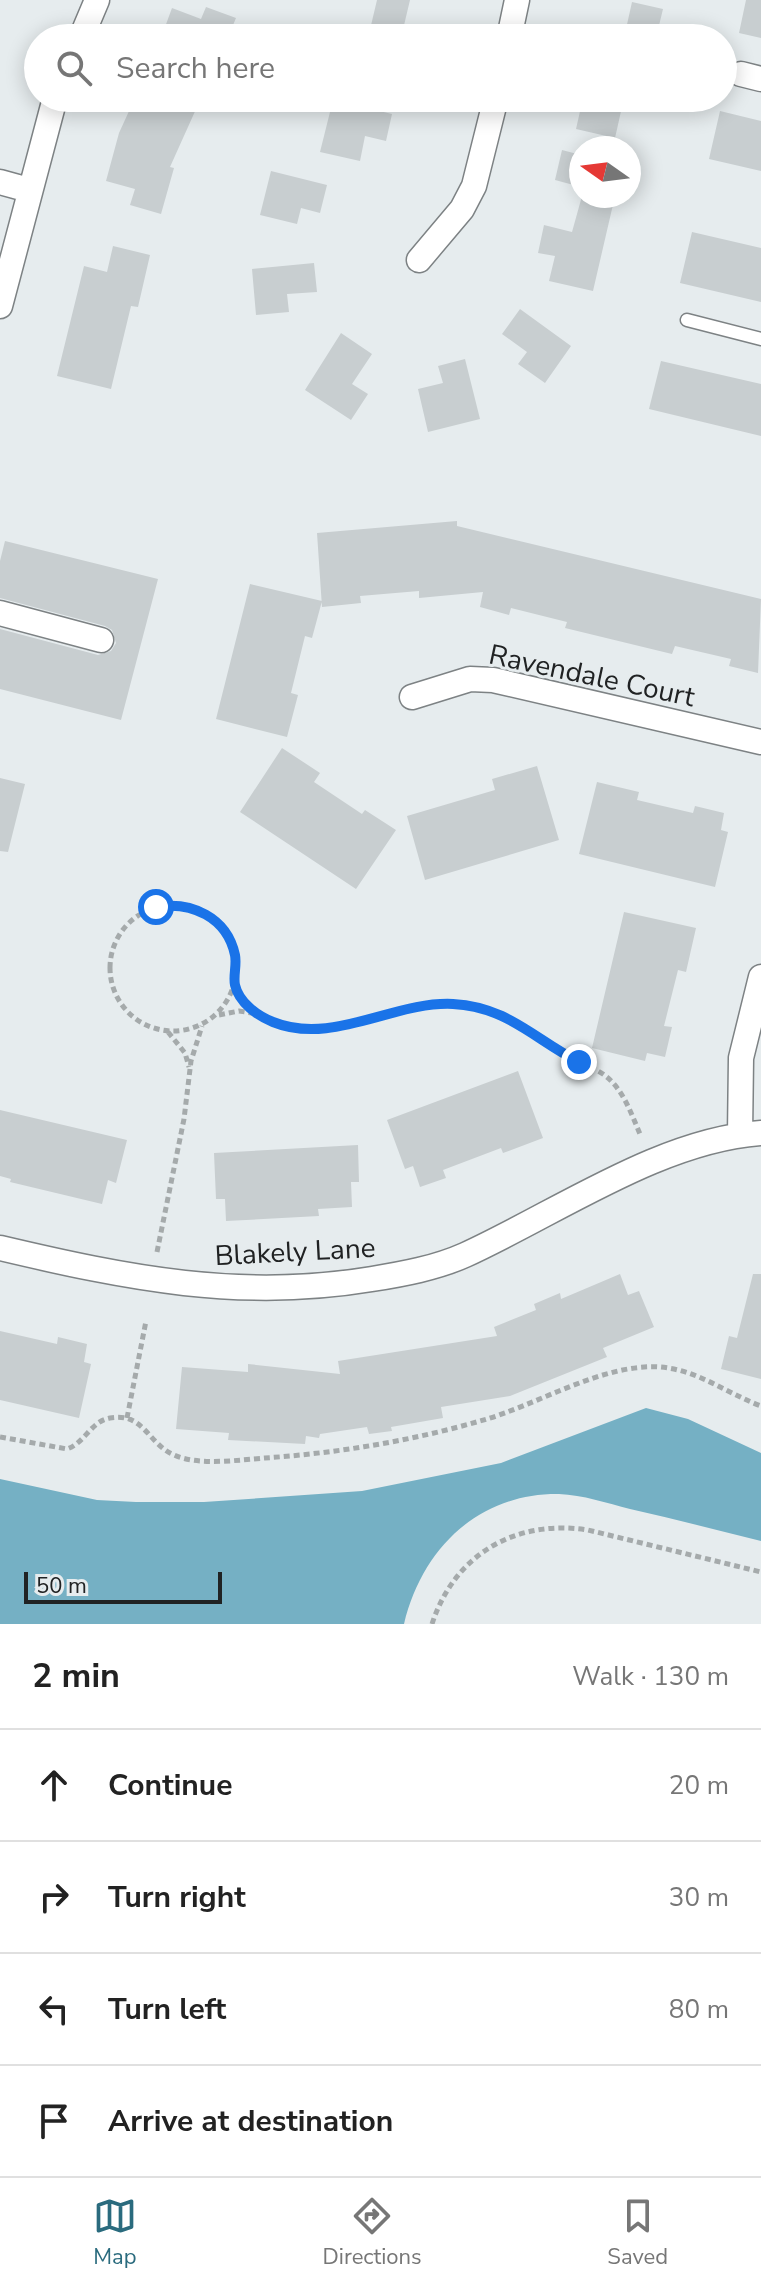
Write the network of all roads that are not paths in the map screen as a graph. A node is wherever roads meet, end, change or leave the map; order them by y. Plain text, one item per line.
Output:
1 (97, 0) edge
2 (517, 0) edge
3 (87, 24) edge
4 (512, 24) edge
5 (51, 112) edge
6 (492, 112) edge
7 (0, 182) edge
8 (29, 190) junction
9 (419, 260) dead end
10 (0, 306) edge
11 (687, 320) dead end
12 (761, 339) edge
13 (0, 613) edge
14 (101, 640) dead end
15 (412, 697) dead end
16 (761, 742) edge
17 (761, 977) edge
18 (751, 1134) edge
19 (0, 1248) edge

1 - 3 street
2 - 4 street
5 - 8 street
6 - 9 street
7 - 8 street
8 - 10 street
11 - 12 lane
13 - 14 street
15 - 16 street, Ravendale Court
17 - 18 street
18 - 19 street, Blakely Lane

